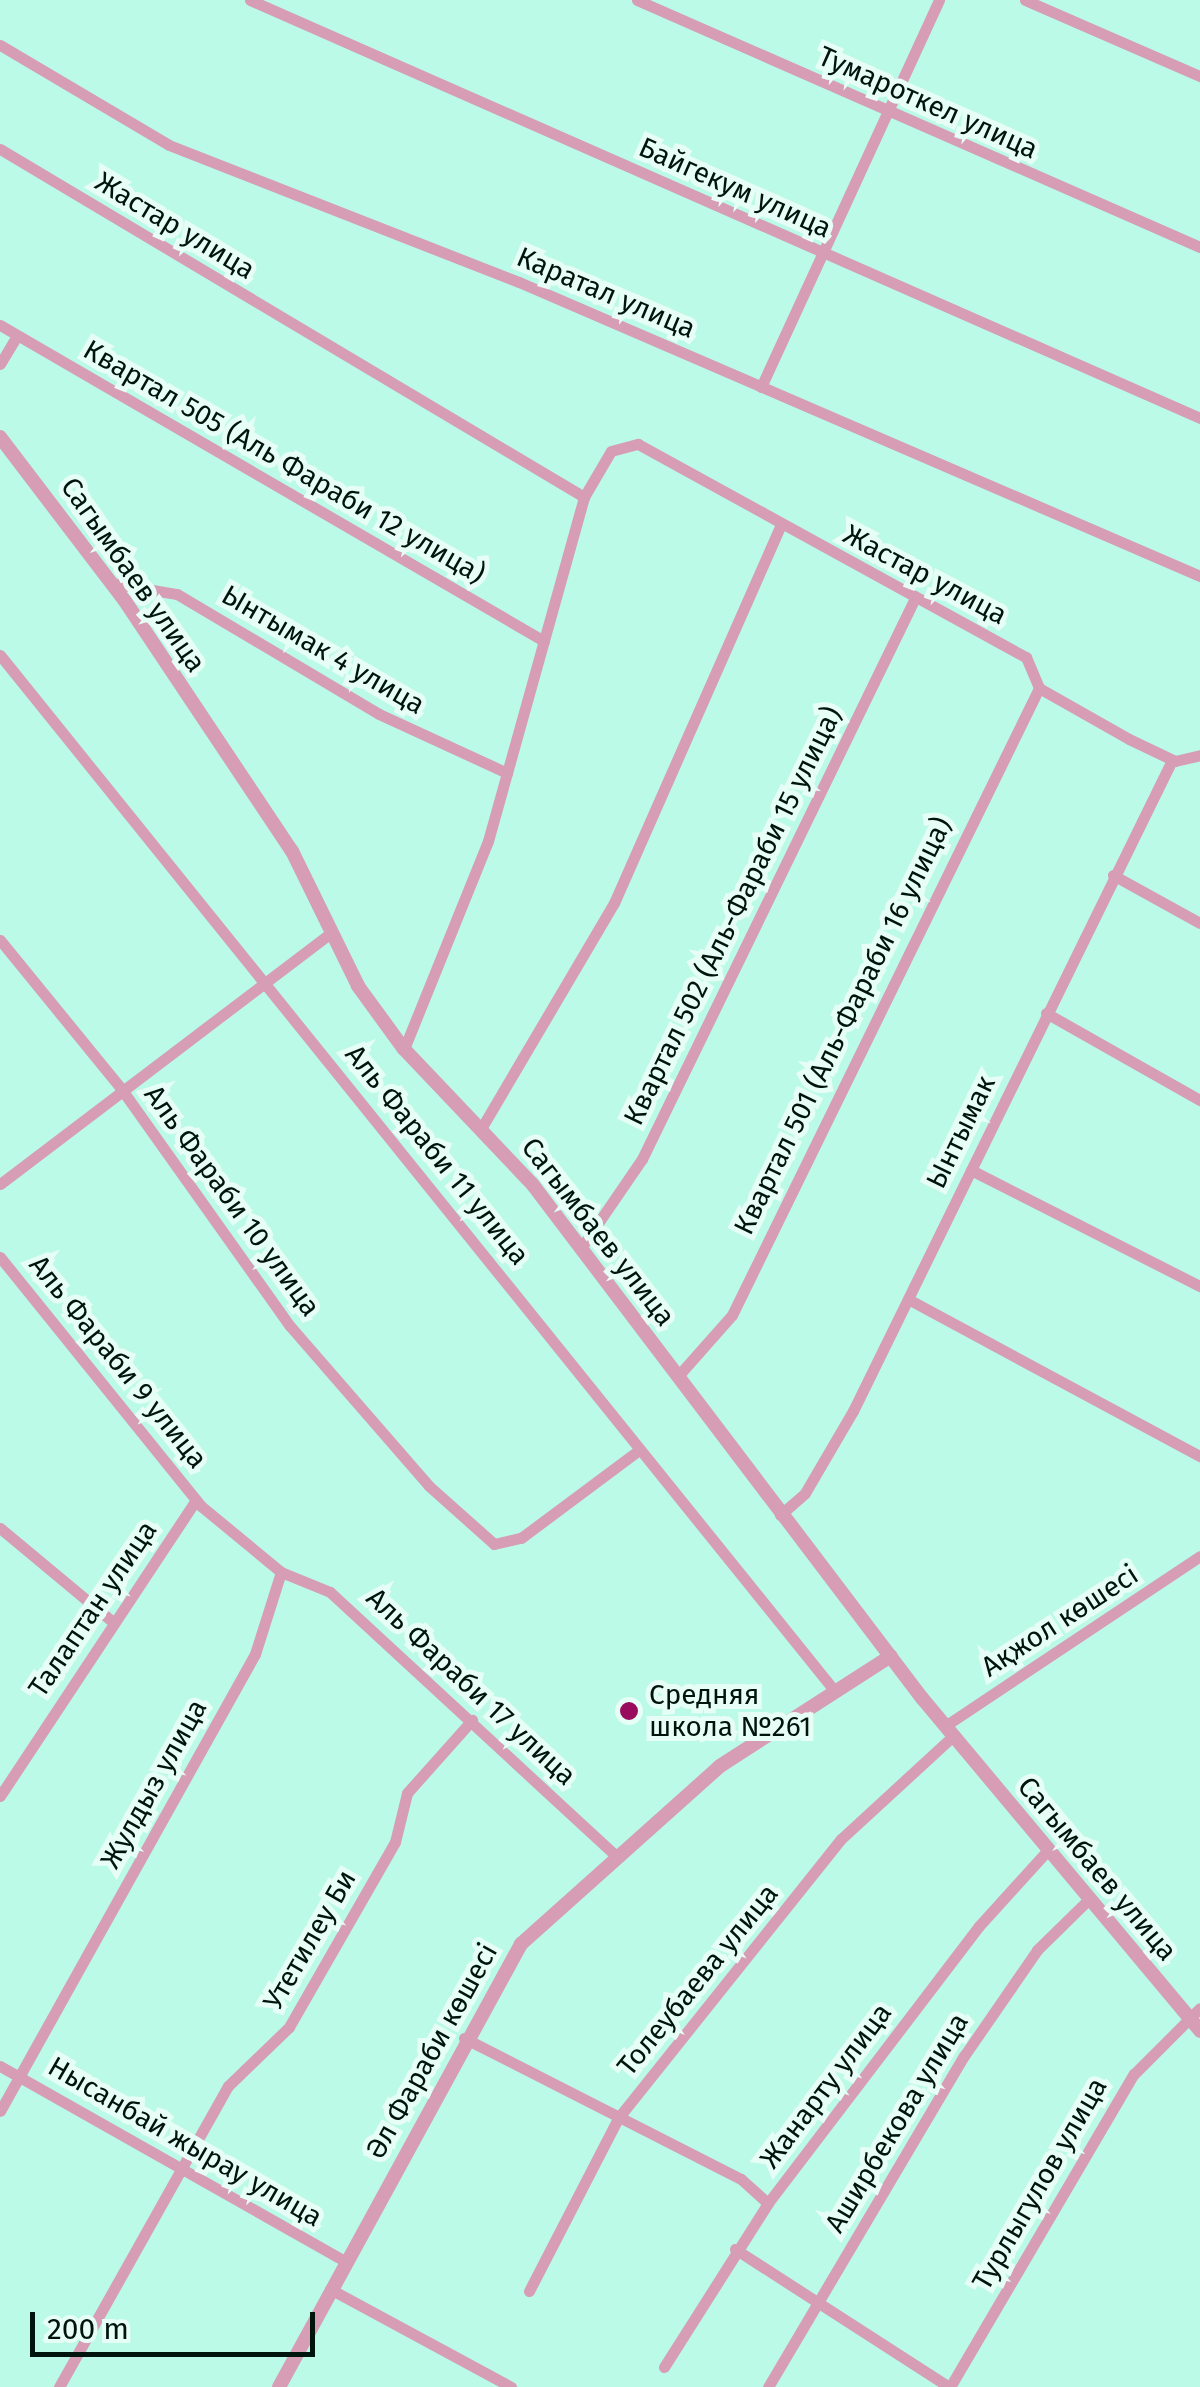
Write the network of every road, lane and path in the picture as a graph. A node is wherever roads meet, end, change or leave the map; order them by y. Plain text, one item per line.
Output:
1 (250, 0) edge
2 (637, 0) edge
3 (939, 0) edge
4 (1025, 0) edge
5 (0, 46) edge
6 (1200, 76) edge
7 (887, 114) junction
8 (0, 149) edge
9 (1200, 247) edge
10 (823, 255) junction
11 (0, 325) edge
12 (16, 337) junction
13 (0, 364) edge
14 (760, 387) junction
15 (1200, 418) edge
16 (0, 436) edge
17 (584, 497) junction
18 (780, 526) junction
19 (1200, 576) edge
20 (110, 584) junction
21 (915, 598) junction
22 (544, 641) junction
23 (0, 655) edge
24 (1039, 688) junction
25 (1200, 756) edge
26 (1172, 760) junction
27 (506, 772) junction
28 (1113, 875) junction
29 (1200, 923) edge
30 (332, 932) junction
31 (0, 940) edge
32 (262, 980) junction
33 (1046, 1014) junction
34 (404, 1050) junction
35 (120, 1087) junction
36 (1200, 1100) edge
37 (482, 1127) junction
38 (972, 1170) junction
39 (0, 1184) edge
40 (581, 1248) junction
41 (0, 1257) edge
42 (1200, 1286) edge
43 (908, 1300) junction
44 (678, 1376) junction
45 (639, 1450) junction
46 (1200, 1456) edge
47 (196, 1500) junction
48 (780, 1515) junction
49 (0, 1528) edge
50 (1200, 1556) edge
51 (281, 1572) junction
52 (113, 1622) junction
53 (891, 1656) junction
54 (833, 1689) junction
55 (472, 1720) junction
56 (950, 1730) junction
57 (0, 1796) edge
58 (1048, 1850) junction
59 (616, 1856) junction
60 (1089, 1899) junction
61 (1194, 2013) edge
62 (1200, 2031) edge
63 (464, 2038) junction
64 (0, 2066) edge
65 (19, 2077) junction
66 (0, 2112) edge
67 (619, 2117) junction
68 (181, 2167) junction
69 (768, 2204) junction
70 (735, 2249) junction
71 (344, 2261) junction
72 (330, 2289) junction
73 (530, 2291) dead end
74 (819, 2300) junction
75 (664, 2367) dead end
76 (58, 2387) edge
77 (279, 2387) edge
78 (510, 2387) edge
79 (768, 2387) edge
80 (950, 2387) edge

1 - 10 street, Байгекум улица
2 - 7 street, Тумароткел улица
3 - 7 street
4 - 6 street
5 - 14 street, Каратал улица
7 - 9 street, Тумароткел улица
7 - 10 street
8 - 17 street, Жастар улица
10 - 14 street
10 - 15 street, Байгекум улица
11 - 12 street, Квартал 505 (Аль Фараби 12 улица)
12 - 13 street
12 - 22 street, Квартал 505 (Аль Фараби 12 улица)
14 - 19 street, Каратал улица
16 - 20 street, Сагымбаев улица
17 - 18 street, Жастар улица
17 - 22 street
18 - 21 street, Жастар улица
18 - 37 street
20 - 27 street, Ынтымак 4 улица
20 - 30 street, Сагымбаев улица
21 - 24 street, Жастар улица
21 - 40 street, Квартал 502 (Аль-Фараби 15 улица)
22 - 27 street
23 - 32 street, Аль Фараби 11 улица
24 - 26 street, Жастар улица
24 - 44 street, Квартал 501 (Аль-Фараби 16 улица)
25 - 26 street
26 - 28 street, Ынтымак
27 - 34 street
28 - 29 street
28 - 33 street, Ынтымак
30 - 32 street
30 - 34 street, Сагымбаев улица
31 - 35 street, Аль Фараби 10 улица
32 - 35 street
32 - 45 street, Аль Фараби 11 улица
33 - 36 street
33 - 38 street, Ынтымак
34 - 37 street, Сагымбаев улица
35 - 39 street
35 - 45 street, Аль Фараби 10 улица
37 - 40 street, Сагымбаев улица
38 - 42 street
38 - 43 street, Ынтымак
40 - 44 street, Сагымбаев улица
41 - 47 street, Аль Фараби 9 улица
43 - 46 street
43 - 48 street, Ынтымак
44 - 48 street, Сагымбаев улица
45 - 54 street, Аль Фараби 11 улица
47 - 51 street
47 - 52 street, Талаптан улица
48 - 53 street, Сагымбаев улица
49 - 52 street
50 - 56 street, Ақжол көшесі
51 - 55 street, Аль Фараби 17 улица
51 - 65 street, Жулдыз улица
52 - 57 street, Талаптан улица
53 - 54 street, Әл Фараби көшесі
53 - 56 street, Сагымбаев улица
54 - 59 street, Әл Фараби көшесі
55 - 59 street, Аль Фараби 17 улица
55 - 68 street, Утетилеу Би
56 - 58 street, Сагымбаев улица
56 - 67 street, Толеубаева улица
58 - 60 street, Сагымбаев улица
58 - 69 street, Жанарту улица
59 - 63 street, Әл Фараби көшесі
60 - 61 street, Сагымбаев улица
60 - 74 street, Аширбекова улица
61 - 62 street, Сагымбаев улица
61 - 80 street, Турлыгулов улица
63 - 67 street
63 - 71 street, Әл Фараби көшесі
64 - 65 street, Нысанбай жырау улица
65 - 66 street, Жулдыз улица
65 - 68 street, Нысанбай жырау улица
67 - 69 street
67 - 73 street, Толеубаева улица
68 - 71 street, Нысанбай жырау улица
68 - 76 street, Утетилеу Би
69 - 70 street, Жанарту улица
70 - 74 street
70 - 75 street, Жанарту улица
71 - 72 street, Әл Фараби көшесі
72 - 77 street, Әл Фараби көшесі
72 - 78 street
74 - 79 street, Аширбекова улица
74 - 80 street

